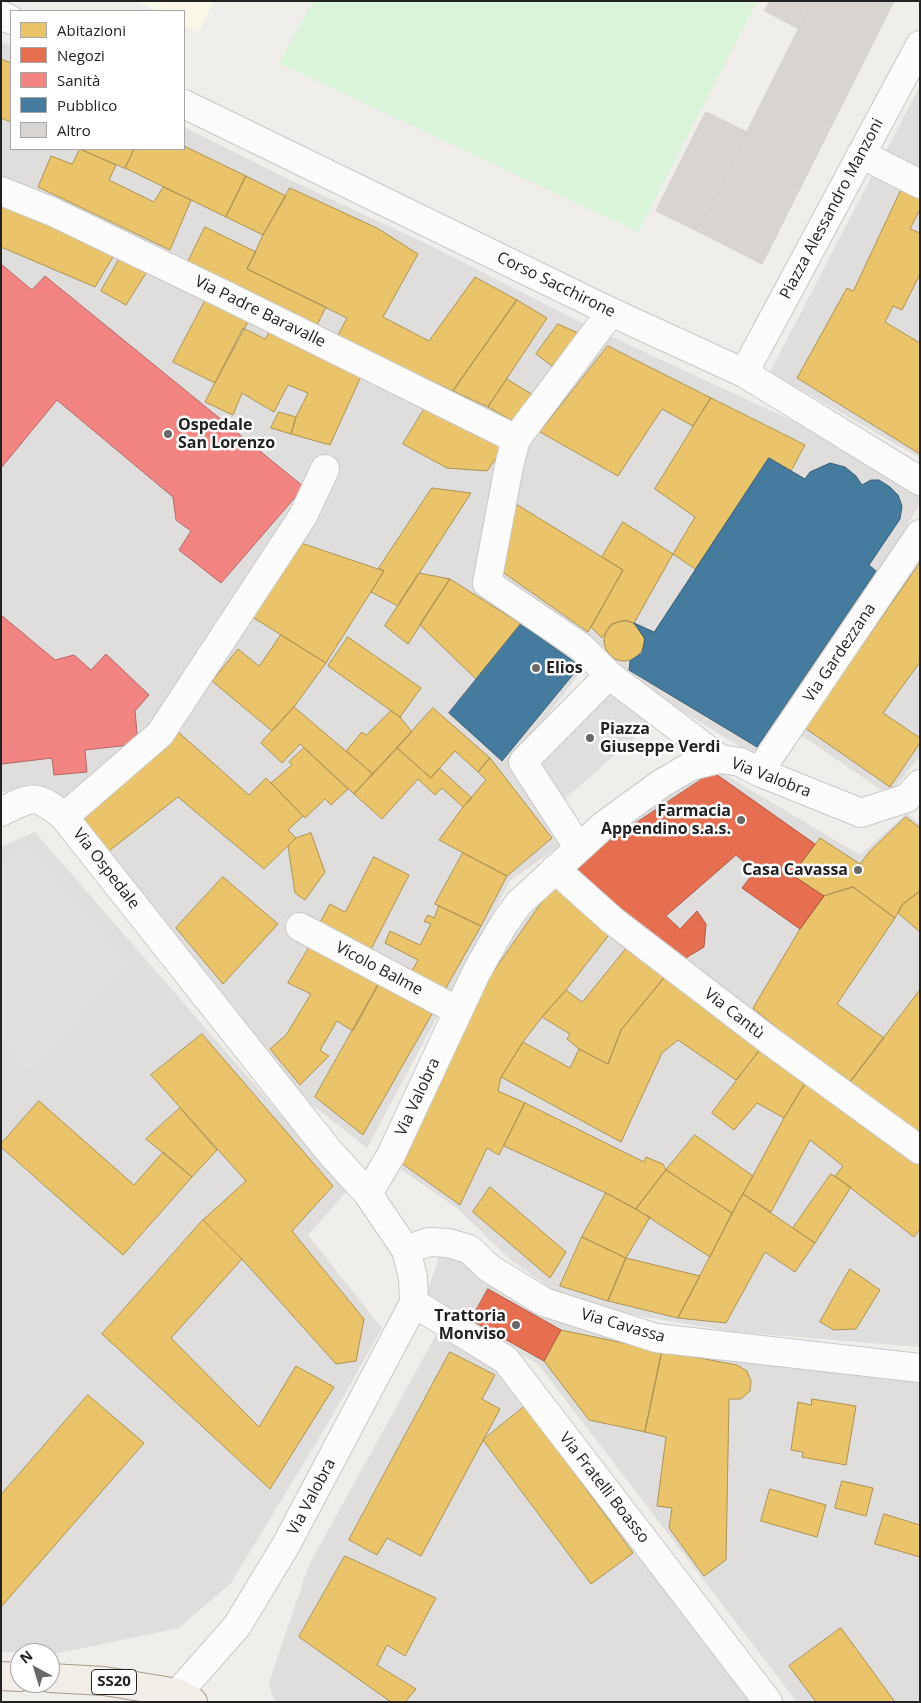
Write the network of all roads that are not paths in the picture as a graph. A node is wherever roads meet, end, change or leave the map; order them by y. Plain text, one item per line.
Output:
1 (920, 45) edge
2 (185, 104) edge
3 (861, 154) junction
4 (920, 184) edge
5 (1, 191) edge
6 (611, 312) junction
7 (744, 373) junction
8 (516, 439) junction
9 (325, 469) dead end
10 (920, 481) edge
11 (920, 534) edge
12 (609, 676) junction
13 (720, 759) junction
14 (759, 772) junction
15 (915, 800) edge
16 (1, 812) edge
17 (64, 817) junction
18 (579, 848) junction
19 (555, 869) junction
20 (300, 927) dead end
21 (458, 1011) junction
22 (920, 1150) edge
23 (368, 1194) junction
24 (406, 1250) junction
25 (414, 1304) junction
26 (920, 1368) edge
27 (60, 1679) edge
28 (179, 1699) edge
29 (768, 1702) edge

1 - 3 street, Piazza Alessandro Manzoni
2 - 6 street, Corso Sacchirone
3 - 4 street
3 - 7 street, Piazza Alessandro Manzoni
5 - 8 street, Via Padre Baravalle
6 - 7 street, Corso Sacchirone
6 - 8 street
7 - 10 street, Corso Sacchirone
8 - 12 street
9 - 17 street, Via Ospedale
11 - 14 street, Via Gardezzana
12 - 13 street
12 - 18 street
13 - 14 street, Via Valobra
13 - 18 street, Via Valobra
14 - 15 street, Via Valobra
16 - 17 street
17 - 23 street, Via Ospedale
18 - 19 street, Via Valobra
19 - 21 street, Via Valobra
19 - 22 street, Via Cantù
20 - 21 street, Vicolo Balme
21 - 23 street, Via Valobra
23 - 24 street, Via Valobra
24 - 25 street, Via Valobra
24 - 26 street, Via Cavassa
25 - 28 street, Via Valobra
25 - 29 street, Via Fratelli Boasso
27 - 28 main road, SS20

